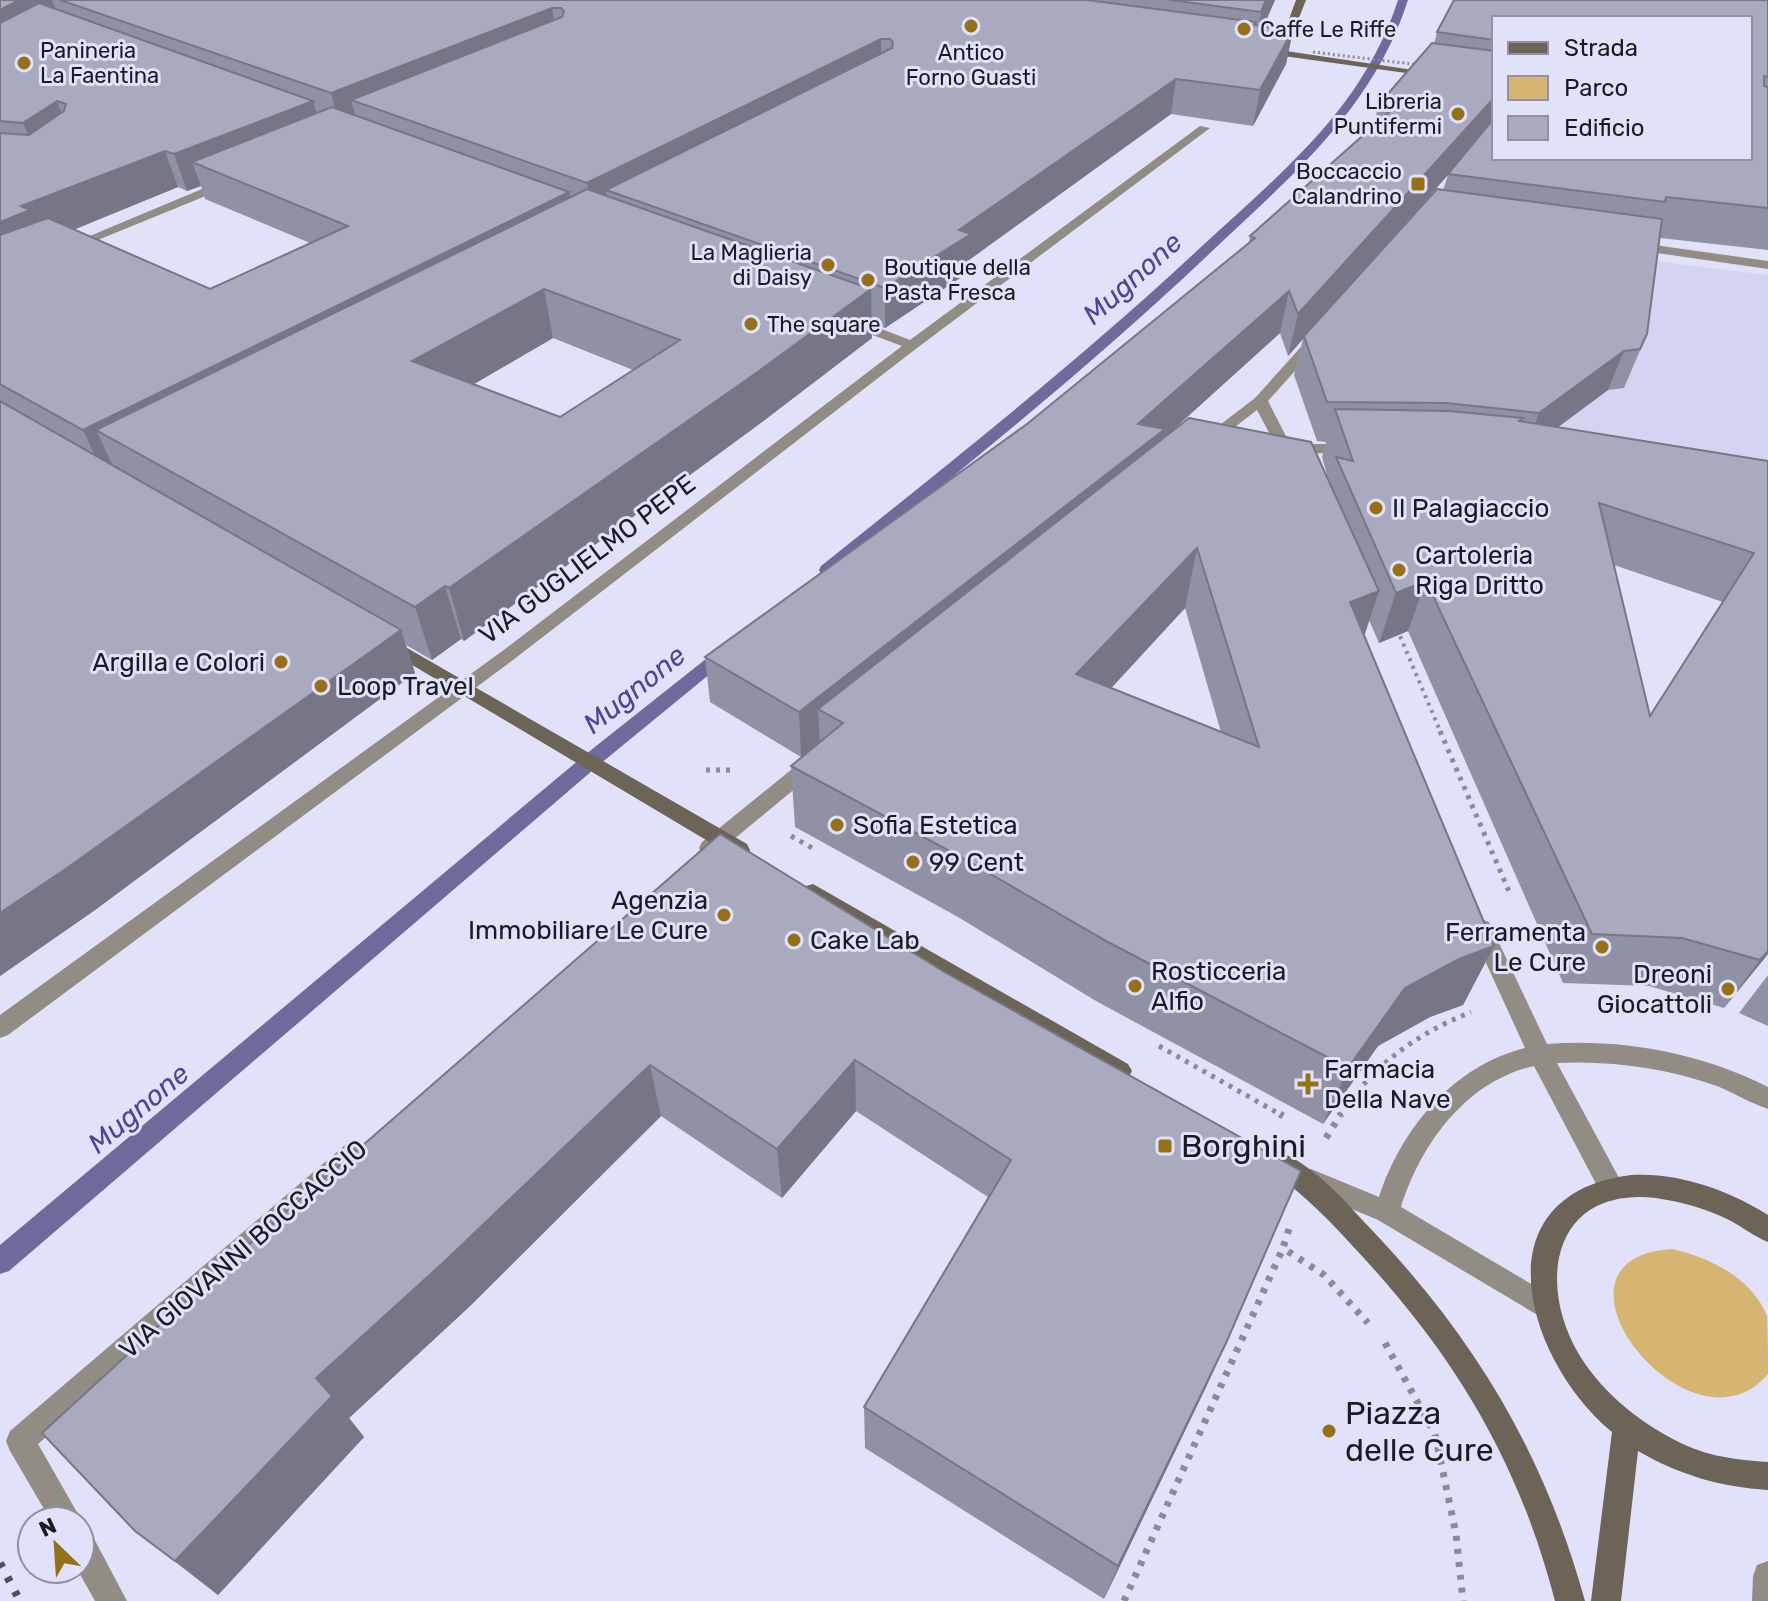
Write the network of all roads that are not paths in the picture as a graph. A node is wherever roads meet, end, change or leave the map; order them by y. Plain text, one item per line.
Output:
1 (1301, 0) edge
2 (1265, 50) edge
3 (1280, 53) junction
4 (1451, 77) edge
5 (1204, 128) edge
6 (246, 174) edge
7 (1612, 243) edge
8 (58, 251) edge
9 (1768, 265) edge
10 (835, 316) edge
11 (1323, 331) edge
12 (912, 345) junction
13 (1260, 401) junction
14 (1373, 448) edge
15 (1199, 449) edge
16 (1284, 449) junction
17 (1298, 476) edge
18 (368, 632) edge
19 (463, 689) junction
20 (824, 753) edge
21 (720, 838) junction
22 (695, 860) edge
23 (762, 862) edge
24 (789, 878) edge
25 (1476, 915) edge
26 (0, 1028) edge
27 (1540, 1055) junction
28 (1146, 1086) edge
29 (1768, 1099) edge
30 (370, 1140) edge
31 (1253, 1148) edge
32 (1300, 1175) junction
33 (1612, 1189) junction
34 (1387, 1212) junction
35 (1768, 1230) edge
36 (1546, 1307) junction
37 (1627, 1426) junction
38 (1768, 1476) edge
39 (58, 1505) edge
40 (96, 1572) edge
41 (1768, 1576) edge
42 (112, 1601) edge
43 (1570, 1601) edge
44 (1606, 1601) edge
45 (1767, 1601) edge

1 - 3 street
2 - 3 street
3 - 4 street, bridge
5 - 12 street, VIA GUGLIELMO PEPE
6 - 8 street
7 - 9 street
10 - 12 street
11 - 13 street
12 - 19 street, VIA GUGLIELMO PEPE
13 - 15 street
13 - 16 street
14 - 16 street
16 - 17 street
18 - 19 street
19 - 21 street
19 - 26 street, VIA GUGLIELMO PEPE
20 - 21 street
21 - 22 street
21 - 23 street
24 - 28 street
25 - 27 street
27 - 29 street
27 - 33 street
27 - 34 street
30 - 39 street, VIA GIOVANNI BOCCACCIO
31 - 32 street
32 - 34 street
32 - 43 street
33 - 35 street
33 - 36 street
34 - 36 street
36 - 37 street
37 - 38 street
37 - 44 street
40 - 42 street
41 - 45 street

